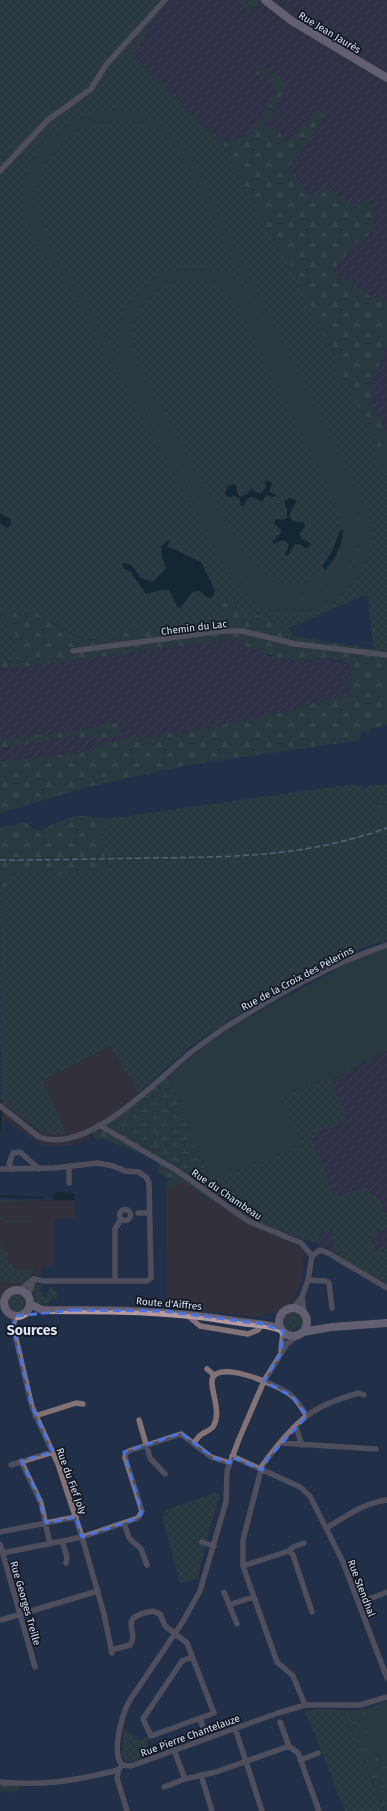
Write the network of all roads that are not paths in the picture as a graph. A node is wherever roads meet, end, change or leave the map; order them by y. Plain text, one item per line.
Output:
1 (165, 0) edge
2 (265, 0) edge
3 (387, 78) edge
4 (0, 170) edge
5 (73, 651) dead end
6 (387, 655) edge
7 (387, 945) edge
8 (0, 1106) edge
9 (99, 1125) junction
10 (69, 1167) junction
11 (0, 1169) edge
12 (13, 1169) junction
13 (39, 1169) junction
14 (69, 1183) dead end
15 (138, 1213) dead end
16 (149, 1213) junction
17 (121, 1219) dead end
18 (312, 1256) junction
19 (34, 1279) junction
20 (308, 1280) junction
21 (115, 1281) junction
22 (387, 1288) edge
23 (20, 1290) junction
24 (302, 1297) junction
25 (29, 1300) junction
26 (2, 1306) edge
27 (293, 1308) junction
28 (332, 1308) dead end
29 (74, 1310) junction
30 (25, 1313) junction
31 (185, 1313) junction
32 (8, 1314) edge
33 (305, 1315) junction
34 (281, 1316) junction
35 (387, 1323) edge
36 (262, 1324) junction
37 (332, 1326) junction
38 (282, 1330) junction
39 (300, 1334) junction
40 (281, 1353) junction
41 (207, 1369) dead end
42 (214, 1375) junction
43 (264, 1381) junction
44 (361, 1394) dead end
45 (83, 1404) dead end
46 (35, 1416) junction
47 (307, 1416) junction
48 (139, 1420) dead end
49 (296, 1427) junction
50 (194, 1443) junction
51 (281, 1443) junction
52 (146, 1444) junction
53 (302, 1445) junction
54 (376, 1449) dead end
55 (53, 1452) junction
56 (232, 1456) junction
57 (21, 1461) junction
58 (230, 1463) junction
59 (11, 1465) dead end
60 (262, 1470) junction
61 (165, 1474) dead end
62 (387, 1500) edge
63 (76, 1517) junction
64 (46, 1523) junction
65 (124, 1523) junction
66 (326, 1528) junction
67 (0, 1532) edge
68 (82, 1537) junction
69 (62, 1541) junction
70 (202, 1542) dead end
71 (304, 1542) dead end
72 (0, 1544) edge
73 (50, 1544) junction
74 (214, 1546) junction
75 (289, 1551) junction
76 (3, 1553) junction
77 (66, 1563) dead end
78 (147, 1565) dead end
79 (243, 1566) junction
80 (98, 1591) junction
81 (224, 1592) dead end
82 (387, 1592) edge
83 (253, 1597) junction
84 (359, 1603) junction
85 (229, 1606) junction
86 (312, 1612) dead end
87 (19, 1614) junction
88 (1, 1620) dead end
89 (237, 1624) dead end
90 (176, 1634) junction
91 (192, 1657) junction
92 (35, 1667) dead end
93 (387, 1678) edge
94 (387, 1697) edge
95 (305, 1705) junction
96 (200, 1719) junction
97 (280, 1722) dead end
98 (235, 1728) junction
99 (207, 1738) junction
100 (289, 1746) junction
101 (174, 1750) junction
102 (318, 1753) dead end
103 (300, 1760) junction
104 (245, 1761) junction
105 (121, 1767) junction
106 (200, 1775) junction
107 (185, 1780) junction
108 (0, 1782) edge
109 (164, 1788) dead end
110 (127, 1811) edge
111 (212, 1811) edge
112 (262, 1811) edge
113 (319, 1811) edge

1 - 4 street
2 - 3 main road, Rue Jean Jaurès
5 - 6 street, Chemin du Lac
7 - 9 street, Rue de la Croix des Pèlerins
8 - 9 street, Rue de la Croix des Pèlerins
9 - 18 street, Rue du Chambeau
10 - 13 street
10 - 14 street
10 - 16 street
11 - 12 street
12 - 13 street
12 - 13 street
15 - 16 street
16 - 21 street
17 - 21 street
18 - 20 street
18 - 22 street
19 - 21 street
19 - 23 street
19 - 25 street
20 - 24 street
20 - 28 street
23 - 25 main road
23 - 26 main road
24 - 27 street
24 - 33 street
25 - 29 main road, Route d'Aiffres
25 - 30 main road
26 - 32 main road
27 - 33 main road
27 - 34 main road
29 - 30 main road, Route d'Aiffres
29 - 31 main road, Route d'Aiffres
30 - 32 main road
31 - 36 main road, Route d'Aiffres
31 - 36 street
32 - 46 street, Rue du Fief Joly
33 - 37 main road
33 - 39 main road
34 - 36 main road
34 - 38 main road
35 - 37 main road
36 - 38 main road, Route d'Aiffres
37 - 39 main road
38 - 39 main road
38 - 40 street
39 - 40 street
40 - 43 street
41 - 42 street
42 - 43 street
42 - 50 street
43 - 47 street
43 - 56 street
44 - 47 street
45 - 46 street
46 - 55 street, Rue du Fief Joly
47 - 49 street
48 - 52 street
49 - 51 street
49 - 53 street
50 - 52 street
50 - 58 street
51 - 53 street
51 - 60 street
52 - 61 street
52 - 65 street
53 - 54 street
55 - 57 street
55 - 63 street, Rue du Fief Joly
56 - 58 street
56 - 60 street, Rue Stendhal
57 - 59 street
57 - 64 street
58 - 74 street
60 - 66 street, Rue Stendhal
60 - 79 street
62 - 66 street
63 - 64 street
63 - 68 street, Rue du Fief Joly
64 - 67 street
64 - 73 street
65 - 68 street
65 - 78 street
66 - 84 street, Rue Stendhal
68 - 69 street
68 - 80 street, Rue du Fief Joly
69 - 73 street
69 - 77 street
70 - 74 street
71 - 75 street
72 - 76 street, Rue Georges Treille
73 - 76 street
74 - 90 street
75 - 79 street
75 - 86 street
76 - 87 street, Rue Georges Treille
79 - 83 street
80 - 87 street
80 - 90 street, Rue du Fief Joly
81 - 85 street
82 - 84 street
83 - 85 street
83 - 95 street
84 - 93 street, Rue Stendhal
85 - 89 street
87 - 88 street
87 - 92 street, Rue Georges Treille
90 - 91 street
90 - 105 street
91 - 96 street
91 - 96 street
94 - 95 street, Rue Pierre Chantelauze
95 - 98 street, Rue Pierre Chantelauze
96 - 99 street
97 - 100 street
98 - 99 street, Rue Pierre Chantelauze
98 - 104 street
99 - 101 street, Rue Pierre Chantelauze
100 - 103 street
100 - 104 street
101 - 105 street, Rue Pierre Chantelauze
101 - 107 street
102 - 103 street
103 - 113 street
104 - 106 street
104 - 112 street
105 - 108 street, Rue Pierre Chantelauze
105 - 110 street
106 - 107 street
106 - 111 street
107 - 109 street

